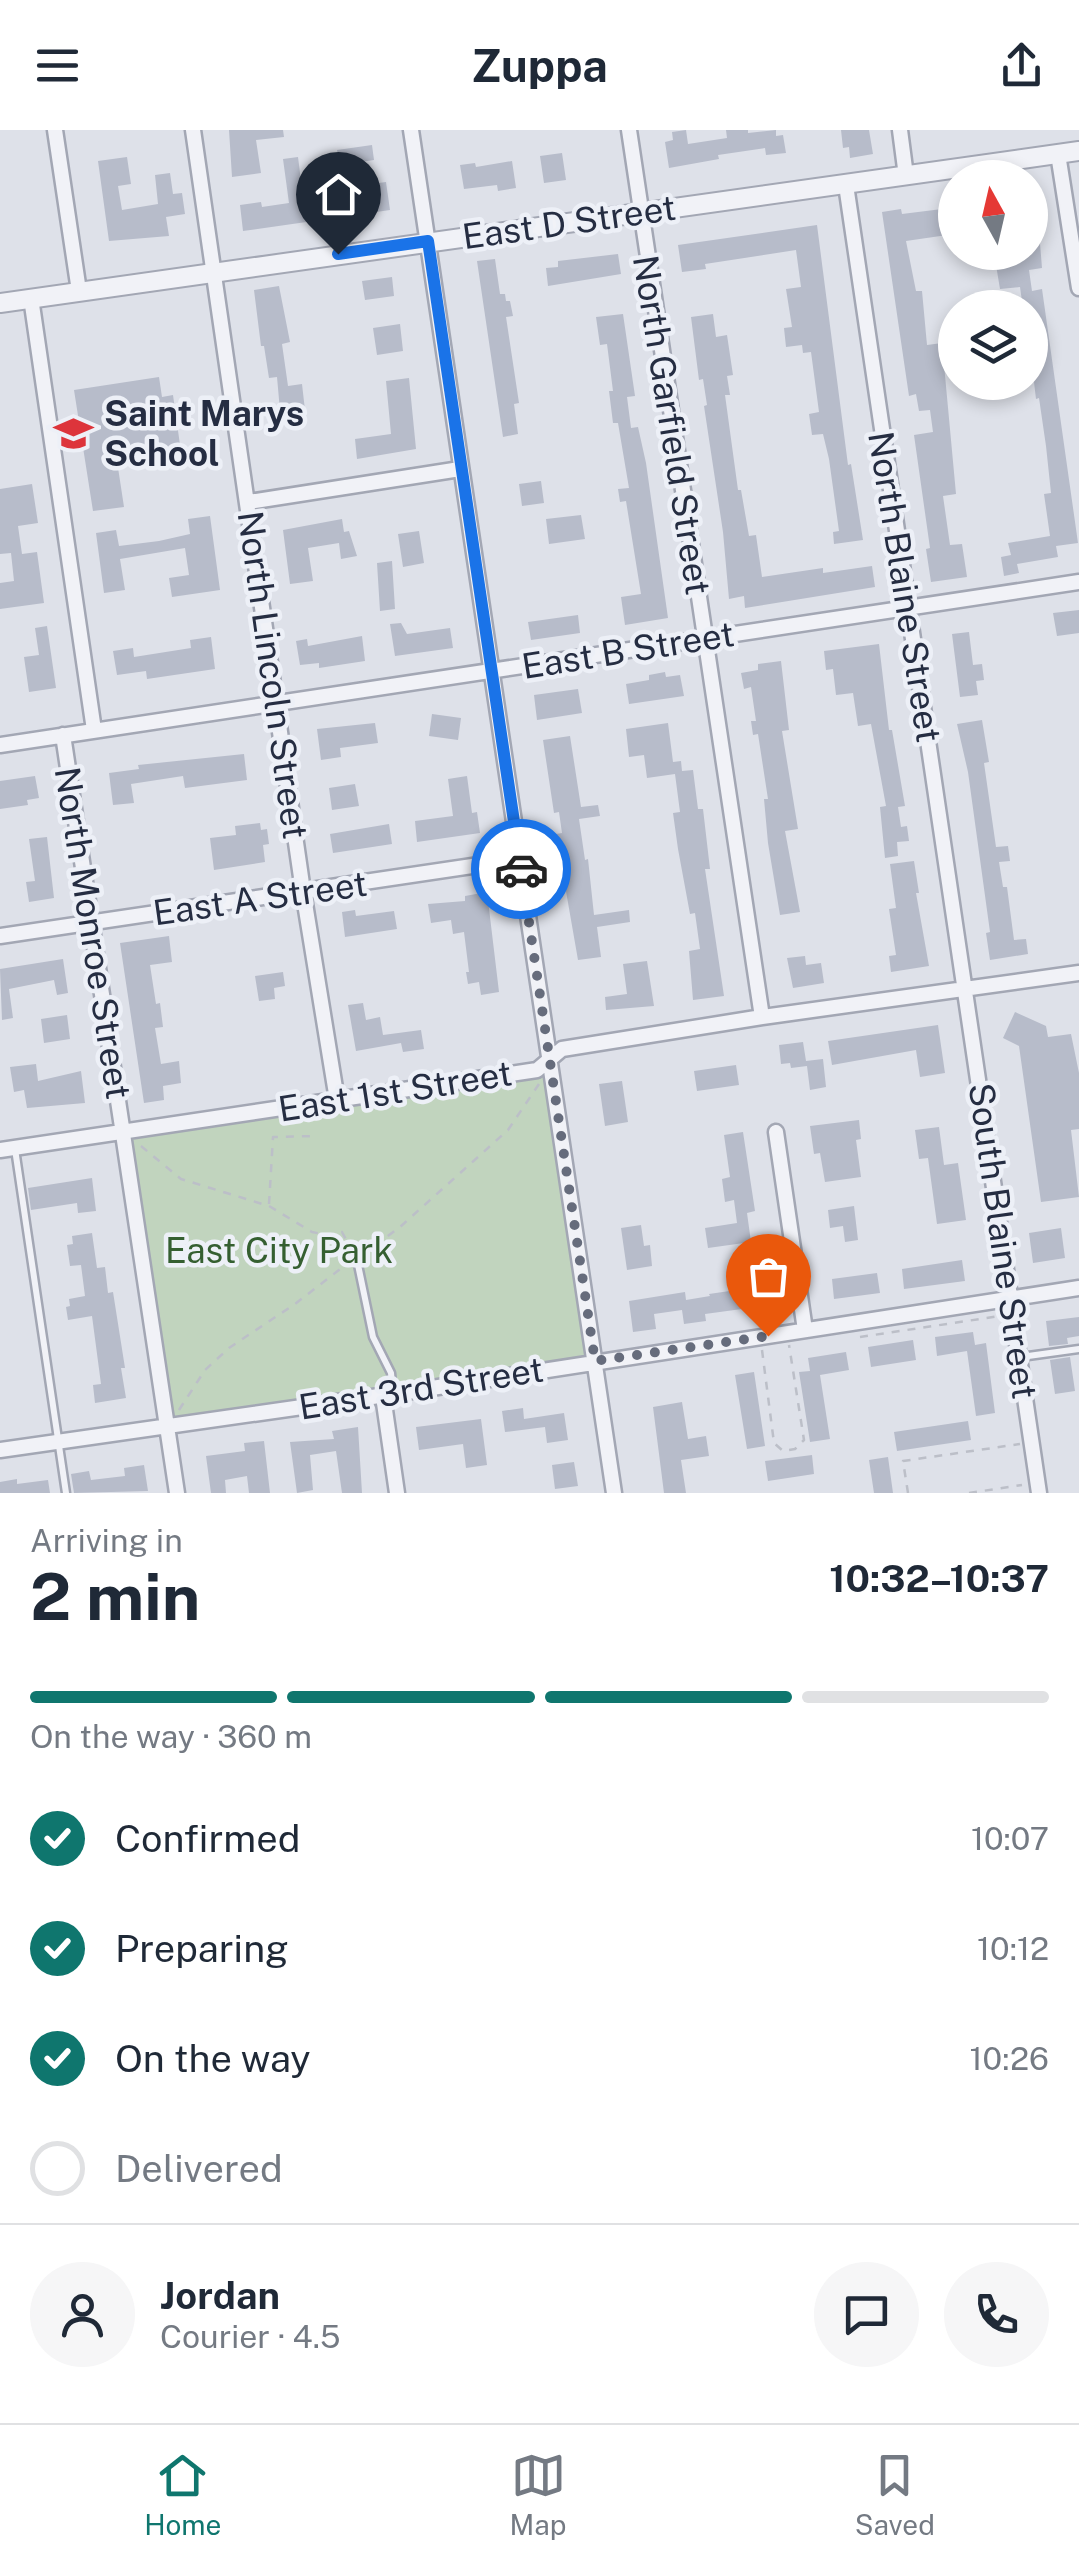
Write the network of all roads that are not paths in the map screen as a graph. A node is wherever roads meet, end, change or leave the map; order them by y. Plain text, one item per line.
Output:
1 (55, 130) edge
2 (193, 130) edge
3 (411, 130) edge
4 (629, 130) edge
5 (900, 130) edge
6 (1079, 152) edge
7 (1058, 154) junction
8 (906, 176) junction
9 (846, 185) junction
10 (640, 212) junction
11 (428, 241) junction
12 (214, 272) junction
13 (1079, 288) edge
14 (79, 291) junction
15 (32, 298) junction
16 (0, 303) edge
17 (460, 469) junction
18 (249, 502) junction
19 (1079, 582) edge
20 (906, 608) junction
21 (704, 638) junction
22 (491, 671) junction
23 (278, 704) junction
24 (94, 730) junction
25 (62, 736) junction
26 (0, 745) edge
27 (520, 858) junction
28 (303, 892) junction
29 (92, 922) junction
30 (0, 936) edge
31 (1079, 973) edge
32 (966, 988) junction
33 (762, 1016) junction
34 (550, 1060) junction
35 (337, 1100) junction
36 (122, 1131) junction
37 (776, 1132) dead end
38 (7, 1149) edge
39 (357, 1260) road end
40 (1079, 1288) edge
41 (1011, 1298) junction
42 (805, 1330) junction
43 (1079, 1349) edge
44 (1020, 1357) junction
45 (595, 1361) junction
46 (388, 1395) junction
47 (167, 1428) junction
48 (58, 1442) junction
49 (0, 1450) edge
50 (1033, 1489) edge
51 (66, 1493) edge
52 (178, 1493) edge
53 (397, 1493) edge
54 (614, 1493) edge

1 - 14 street
2 - 12 street, North Lincoln Street
3 - 11 street
4 - 10 street, North Garfield Street
5 - 8 street
6 - 7 street, East D Street
7 - 8 street, East D Street
7 - 13 street
8 - 9 street, East D Street
9 - 10 street, East D Street
9 - 20 street, North Blaine Street
10 - 11 street, East D Street
10 - 21 street, North Garfield Street
11 - 12 street, East D Street
11 - 17 street
12 - 14 street, East D Street
12 - 18 street, North Lincoln Street
14 - 15 street, East D Street
15 - 16 street, East D Street
15 - 24 street, North Monroe Street
17 - 18 street
17 - 22 street
18 - 23 street, North Lincoln Street
19 - 20 street, East B Street
20 - 21 street, East B Street
20 - 32 street, North Blaine Street
21 - 22 street, East B Street
21 - 33 street, North Garfield Street
22 - 23 street, East B Street
22 - 27 street
23 - 24 street, East B Street
23 - 28 street, North Lincoln Street
24 - 25 street, East B Street
25 - 26 street, East B Street
25 - 29 street, North Monroe Street
27 - 28 street, East A Street
27 - 34 street
28 - 29 street, East A Street
28 - 35 street, North Lincoln Street
29 - 30 street, East A Street
29 - 36 street, North Monroe Street
31 - 32 street, East 1st Street
32 - 33 street, East 1st Street
32 - 41 street, South Blaine Street
33 - 34 street, East 1st Street
34 - 35 street, East 1st Street
34 - 45 street
35 - 36 street, East 1st Street
36 - 38 street, East 1st Street
36 - 47 street, North Monroe Street
37 - 42 street
38 - 48 lane
39 - 46 lane
40 - 41 street, East 3rd Street
41 - 42 street, East 3rd Street
41 - 44 street, South Blaine Street
42 - 45 street, East 3rd Street
43 - 44 lane
44 - 50 street, South Blaine Street
45 - 46 street, East 3rd Street
45 - 54 street
46 - 47 street, East 3rd Street
46 - 53 street
47 - 48 street, East 3rd Street
47 - 52 street, North Monroe Street
48 - 49 street, East 3rd Street
48 - 51 lane

